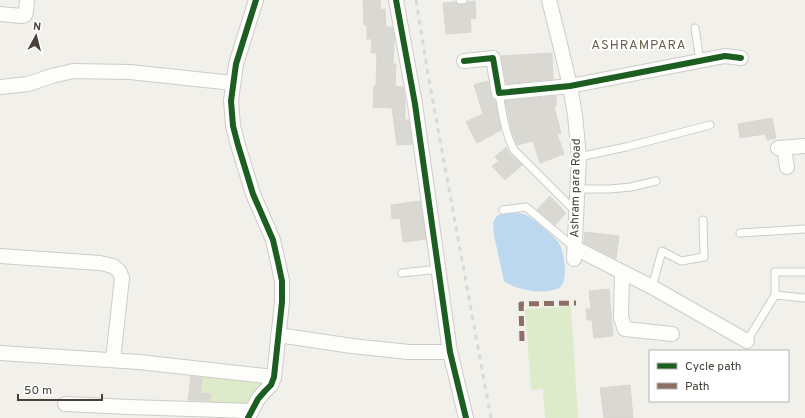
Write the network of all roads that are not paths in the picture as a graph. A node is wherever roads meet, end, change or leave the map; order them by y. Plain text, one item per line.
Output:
1 (27, 0) edge
2 (256, 0) edge
3 (396, 0) edge
4 (548, 0) edge
5 (0, 14) edge
6 (695, 28) dead end
7 (741, 58) dead end
8 (464, 61) dead end
9 (700, 61) junction
10 (233, 83) junction
11 (570, 86) junction
12 (0, 87) edge
13 (499, 93) junction
14 (710, 125) dead end
15 (805, 146) edge
16 (579, 157) junction
17 (787, 167) dead end
18 (656, 181) dead end
19 (578, 189) junction
20 (503, 210) dead end
21 (576, 212) junction
22 (703, 220) dead end
23 (805, 229) edge
24 (740, 232) dead end
25 (575, 254) junction
26 (0, 256) edge
27 (439, 269) junction
28 (622, 272) junction
29 (805, 272) edge
30 (402, 273) dead end
31 (652, 287) junction
32 (775, 295) junction
33 (805, 298) edge
34 (672, 334) dead end
35 (278, 335) junction
36 (747, 341) joint
37 (450, 352) junction
38 (0, 353) edge
39 (113, 360) junction
40 (274, 377) junction
41 (65, 404) dead end
42 (128, 413) edge
43 (249, 415) edge
44 (466, 418) edge

1 - 5 street
2 - 10 street
3 - 27 street
4 - 11 street, Ashram para Road
6 - 9 lane
7 - 9 street
8 - 13 street
9 - 11 street
10 - 12 street
10 - 35 street
11 - 13 street
11 - 16 street, Ashram para Road
13 - 21 lane
14 - 16 lane
15 - 17 street
16 - 19 street, Ashram para Road
18 - 19 lane
19 - 21 street, Ashram para Road
20 - 25 lane
21 - 25 street, Ashram para Road
22 - 31 lane
23 - 24 lane
25 - 28 street
26 - 39 street
27 - 30 lane
27 - 37 street
28 - 31 street
28 - 34 street
29 - 32 lane
31 - 36 street
32 - 33 lane
32 - 36 lane
35 - 37 street
35 - 40 street
37 - 44 street
38 - 39 street
39 - 40 street
40 - 43 street
41 - 42 street
42 - 43 street

